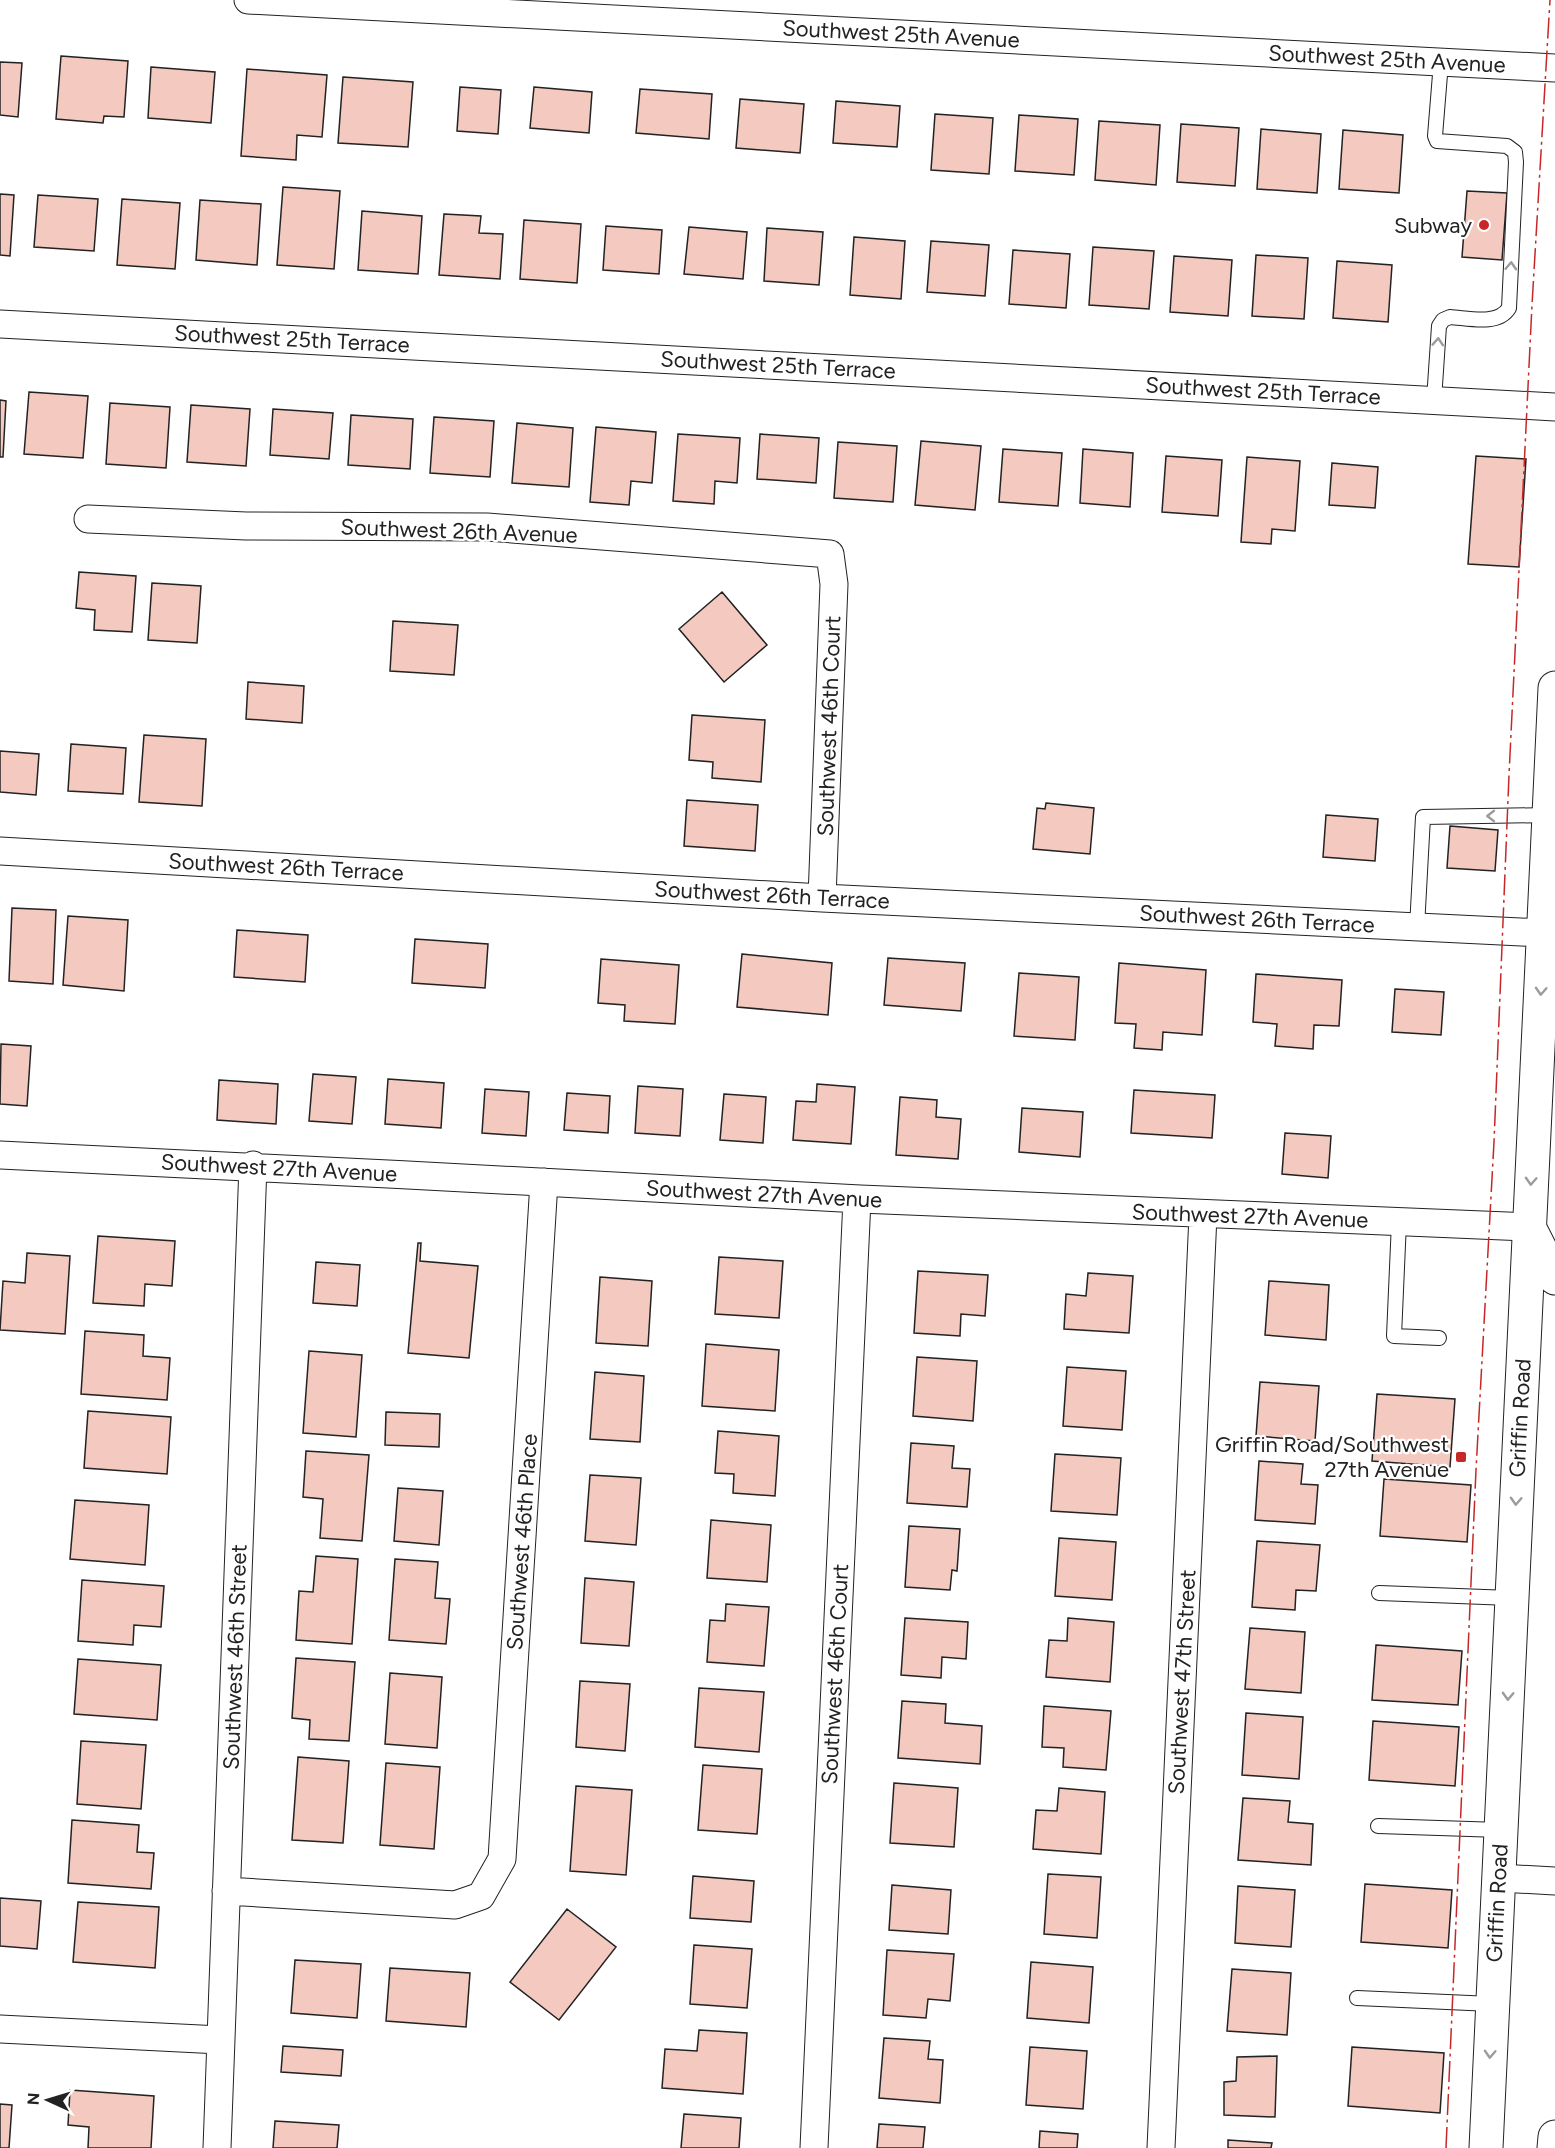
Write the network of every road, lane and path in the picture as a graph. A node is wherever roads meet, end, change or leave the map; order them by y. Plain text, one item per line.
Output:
1 (248, 0) edge
2 (1441, 62) junction
3 (1555, 68) edge
4 (0, 324) edge
5 (1434, 400) junction
6 (1555, 406) edge
7 (88, 519) dead end
8 (830, 554) joint
9 (1555, 688) edge
10 (1549, 815) junction
11 (0, 851) edge
12 (822, 898) junction
13 (1417, 927) junction
14 (1543, 933) junction
15 (1534, 1122) junction
16 (0, 1155) edge
17 (1555, 1162) edge
18 (253, 1165) junction
19 (544, 1182) junction
20 (857, 1199) junction
21 (1203, 1215) junction
22 (1399, 1222) junction
23 (1529, 1227) junction
24 (1555, 1278) edge
25 (1439, 1338) dead end
26 (1379, 1593) dead end
27 (1511, 1598) junction
28 (1378, 1826) dead end
29 (1500, 1830) junction
30 (1498, 1878) junction
31 (1555, 1881) edge
32 (226, 1891) junction
33 (1357, 1998) dead end
34 (1492, 2004) junction
35 (0, 2029) edge
36 (220, 2040) junction
37 (1555, 2137) edge
38 (217, 2148) edge
39 (814, 2148) edge
40 (1161, 2148) edge
41 (1486, 2148) edge
42 (1554, 2148) edge

1 - 2 street, Southwest 25th Avenue
2 - 3 street, Southwest 25th Avenue
5 -> 2 lane
4 - 5 street, Southwest 25th Terrace
5 - 6 street, Southwest 25th Terrace
7 - 8 street, Southwest 26th Avenue
8 - 12 street, Southwest 46th Court
9 - 10 main road, Griffin Road
10 -> 13 lane
10 - 14 main road, Griffin Road
11 - 12 street, Southwest 26th Terrace
12 - 13 street, Southwest 26th Terrace
13 - 14 street, Southwest 26th Terrace
14 -> 15 main road, Griffin Road
15 - 17 main road
15 -> 23 main road, Griffin Road
16 - 18 street, Southwest 27th Avenue
18 - 19 street, Southwest 27th Avenue
18 - 32 street, Southwest 46th Street
19 - 20 street, Southwest 27th Avenue
19 - 32 street, Southwest 46th Place
20 - 21 street, Southwest 27th Avenue
20 - 39 street, Southwest 46th Court
21 - 22 street, Southwest 27th Avenue
21 - 40 street, Southwest 47th Street
22 - 23 street, Southwest 27th Avenue
22 - 25 lane
23 - 24 main road
23 -> 27 main road, Griffin Road
26 - 27 lane
27 -> 29 main road, Griffin Road
28 - 29 lane
29 - 30 main road, Griffin Road
30 - 31 street
30 - 34 main road, Griffin Road
32 - 36 street, Southwest 46th Street
33 - 34 lane
34 -> 41 main road, Griffin Road
35 - 36 street
36 - 38 street, Southwest 46th Street
37 - 42 main road

